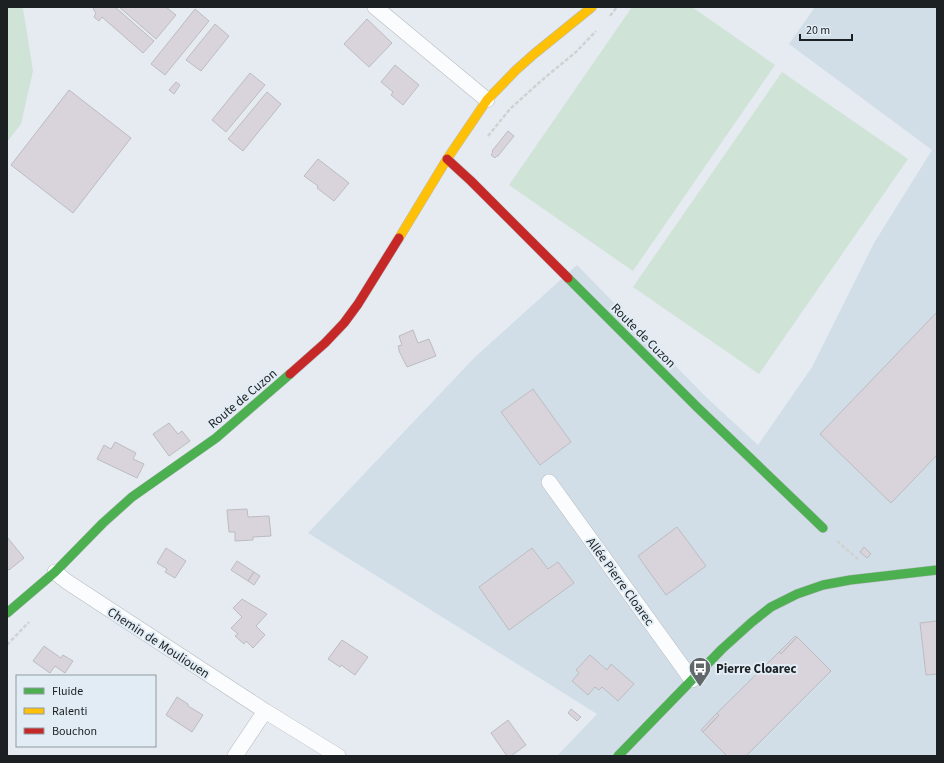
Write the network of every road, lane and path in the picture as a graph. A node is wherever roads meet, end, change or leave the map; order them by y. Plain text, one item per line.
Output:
1 (376, 7) edge
2 (592, 7) edge
3 (617, 7) edge
4 (608, 18) dead end
5 (597, 30) dead end
6 (487, 100) junction
7 (487, 137) dead end
8 (447, 159) junction
9 (549, 482) dead end
10 (823, 528) joint
11 (937, 570) edge
12 (55, 572) junction
13 (879, 577) junction
14 (7, 613) edge
15 (692, 680) junction
16 (265, 711) junction
17 (235, 756) edge
18 (338, 756) edge
19 (618, 756) edge

1 - 6 street
2 - 6 street, Route de Cuzon
3 - 4 path
5 - 7 path
6 - 8 street, Route de Cuzon
8 - 10 street, Route de Cuzon
8 - 12 street, Route de Cuzon
9 - 15 street, Allée Pierre Cloarec
10 - 13 path
11 - 13 street
12 - 14 street, Route de Cuzon
12 - 16 street, Chemin de Mouliouen
13 - 15 street
15 - 19 street
16 - 17 street
16 - 18 street, Chemin de Mouliouen

